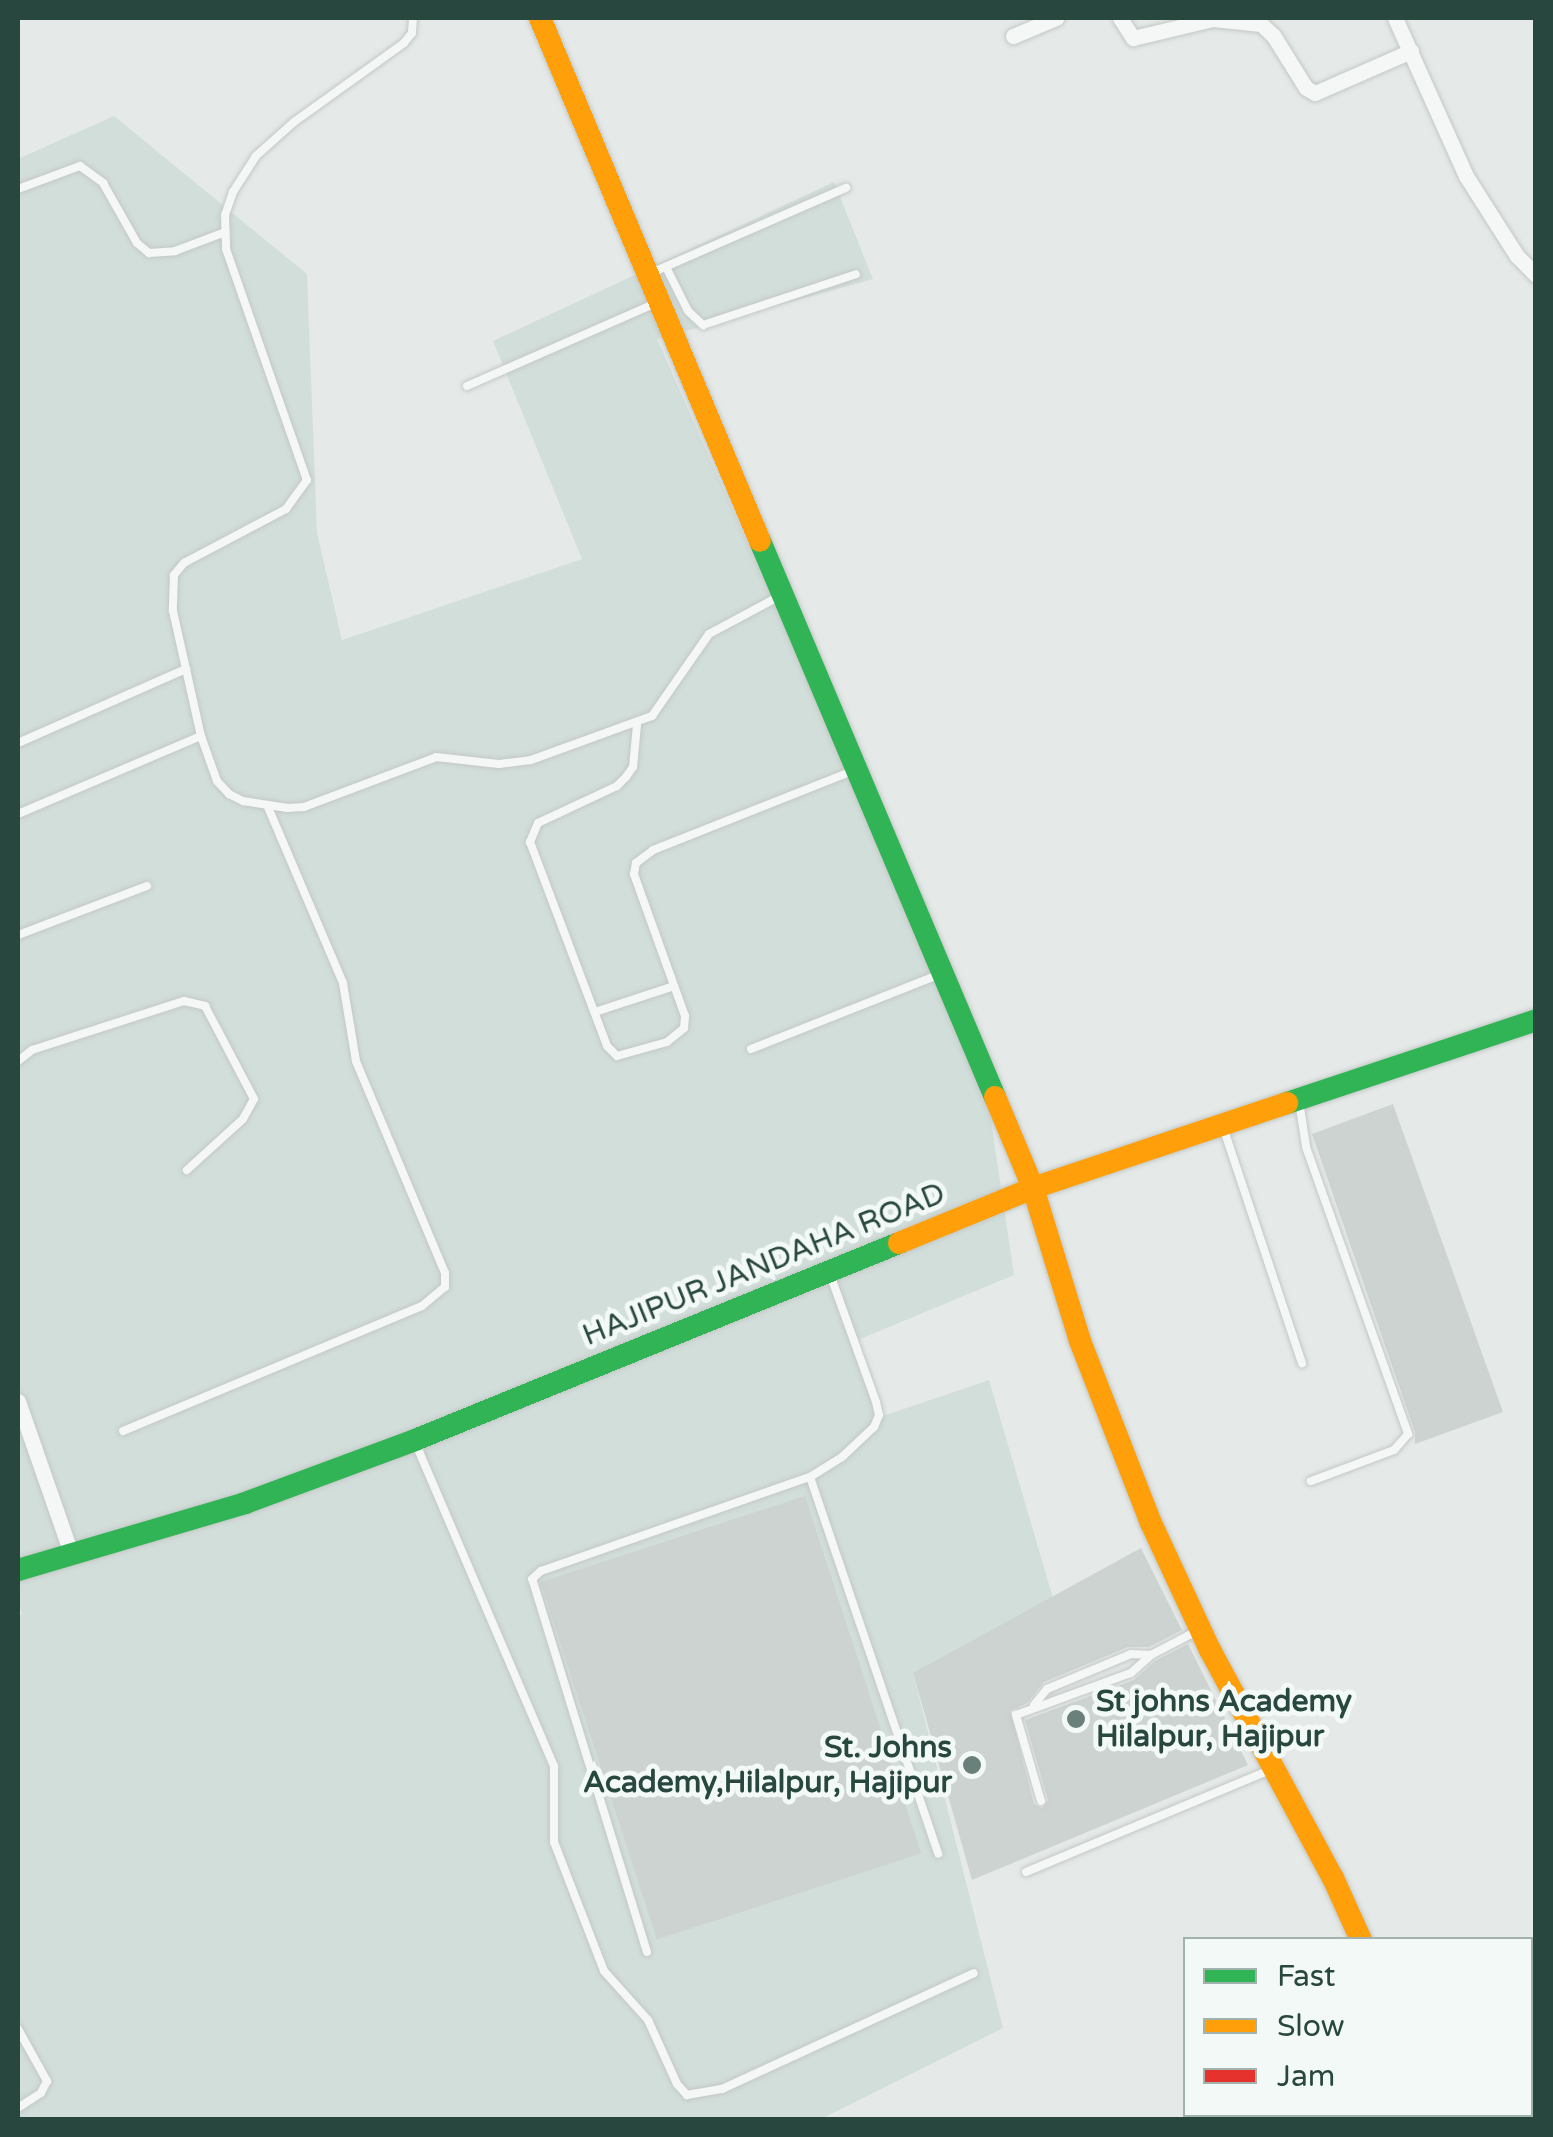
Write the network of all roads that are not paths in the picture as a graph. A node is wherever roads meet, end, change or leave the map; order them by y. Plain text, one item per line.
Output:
1 (413, 18) edge
2 (540, 18) edge
3 (1056, 18) edge
4 (1120, 18) edge
5 (1395, 18) edge
6 (1013, 36) dead end
7 (1410, 50) junction
8 (846, 188) dead end
9 (18, 189) edge
10 (224, 233) junction
11 (656, 271) junction
12 (856, 274) dead end
13 (1536, 275) edge
14 (658, 302) junction
15 (467, 386) dead end
16 (782, 596) junction
17 (186, 669) junction
18 (637, 725) junction
19 (202, 736) junction
20 (18, 743) edge
21 (854, 770) junction
22 (268, 807) junction
23 (18, 814) edge
24 (147, 886) dead end
25 (18, 936) edge
26 (944, 972) junction
27 (674, 986) junction
28 (595, 1012) junction
29 (1533, 1029) edge
30 (751, 1050) dead end
31 (18, 1061) edge
32 (1297, 1099) junction
33 (1222, 1124) junction
34 (187, 1170) dead end
35 (1033, 1188) junction
36 (828, 1271) junction
37 (1302, 1363) dead end
38 (18, 1401) edge
39 (123, 1430) dead end
40 (414, 1440) junction
41 (810, 1477) junction
42 (1311, 1481) dead end
43 (72, 1556) junction
44 (18, 1570) edge
45 (1200, 1628) junction
46 (1151, 1655) junction
47 (1034, 1705) junction
48 (1272, 1768) junction
49 (1041, 1800) dead end
50 (938, 1854) dead end
51 (1026, 1872) dead end
52 (1359, 1937) edge
53 (646, 1952) dead end
54 (974, 1973) dead end
55 (18, 2030) edge
56 (18, 2108) edge

1 - 10 lane
2 - 11 main road
3 - 6 street
4 - 7 street
5 - 7 street
7 - 13 street
8 - 11 lane
9 - 10 lane
10 - 17 lane
11 - 12 lane
11 - 14 main road
14 - 15 lane
14 - 16 main road
16 - 18 lane
16 - 21 main road
17 - 19 lane
17 - 20 lane
18 - 22 lane
18 - 28 lane
19 - 22 lane
19 - 23 lane
21 - 26 main road
21 - 27 lane
22 - 39 lane
24 - 25 lane
26 - 30 lane
26 - 35 main road
27 - 28 lane
27 - 28 lane
29 - 32 main road, HAJIPUR JANDAHA ROAD
31 - 34 lane
32 - 33 main road, HAJIPUR JANDAHA ROAD
32 - 42 lane
33 - 35 main road, HAJIPUR JANDAHA ROAD
33 - 37 lane
35 - 36 main road, HAJIPUR JANDAHA ROAD
35 - 45 main road
36 - 40 main road, HAJIPUR JANDAHA ROAD
36 - 41 lane
38 - 43 street
40 - 43 main road, HAJIPUR JANDAHA ROAD
40 - 54 lane
41 - 50 lane
41 - 53 lane
43 - 44 main road, HAJIPUR JANDAHA ROAD
45 - 46 lane
45 - 48 main road
46 - 47 lane
46 - 47 lane
47 - 49 lane
48 - 51 lane
48 - 52 main road
55 - 56 lane

